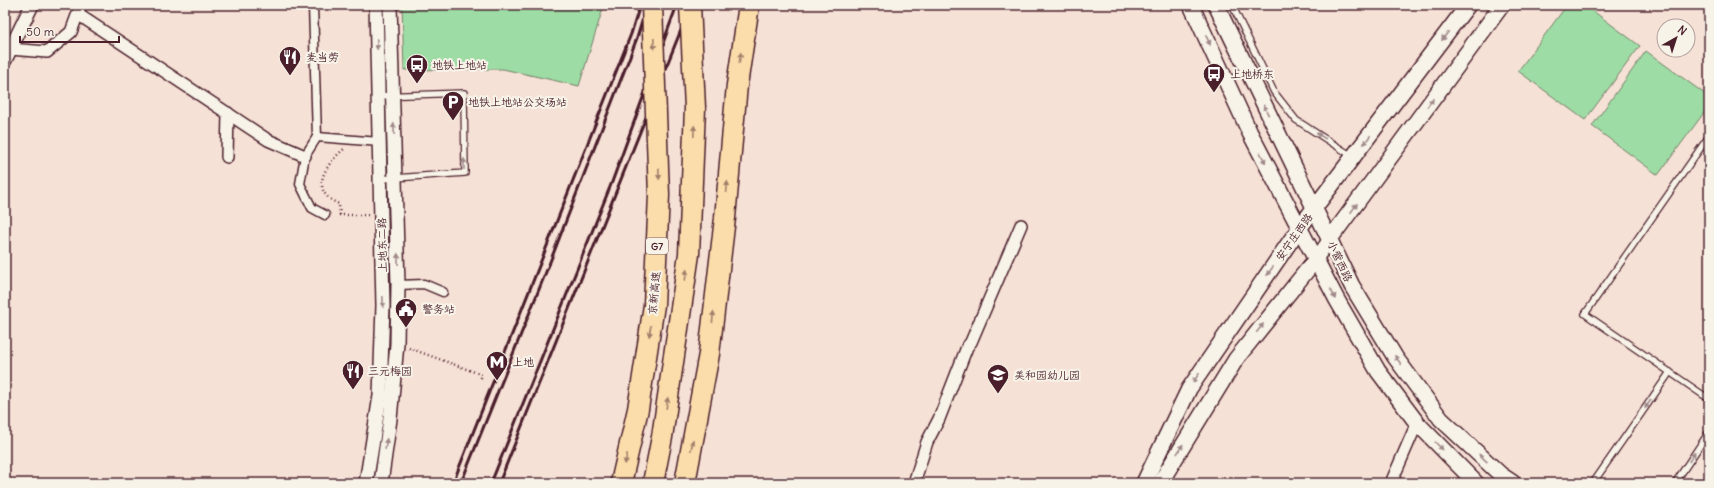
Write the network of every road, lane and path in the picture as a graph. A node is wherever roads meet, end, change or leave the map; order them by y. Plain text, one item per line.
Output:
1 (32, 5) edge
2 (313, 5) edge
3 (376, 5) edge
4 (390, 5) edge
5 (652, 5) edge
6 (690, 5) edge
7 (749, 5) edge
8 (1191, 5) edge
9 (1216, 5) edge
10 (1232, 5) edge
11 (1468, 5) edge
12 (1502, 5) edge
13 (80, 10) edge
14 (8, 54) edge
15 (392, 95) junction
16 (379, 96) junction
17 (228, 113) junction
18 (1709, 136) edge
19 (317, 137) junction
20 (347, 140) junction
21 (380, 142) junction
22 (305, 156) junction
23 (227, 157) dead end
24 (1354, 157) junction
25 (395, 178) junction
26 (381, 179) junction
27 (1315, 208) junction
28 (382, 214) junction
29 (324, 215) joint
30 (340, 215) junction
31 (1021, 225) dead end
32 (1300, 227) junction
33 (1330, 239) junction
34 (1316, 259) junction
35 (398, 285) junction
36 (443, 292) dead end
37 (397, 344) junction
38 (1670, 372) junction
39 (480, 380) dead end
40 (1709, 399) edge
41 (1417, 423) junction
42 (1709, 432) edge
43 (366, 483) edge
44 (381, 483) edge
45 (621, 483) edge
46 (653, 483) edge
47 (685, 483) edge
48 (914, 483) edge
49 (1144, 483) edge
50 (1160, 483) edge
51 (1391, 483) edge
52 (1476, 483) edge
53 (1513, 483) edge
54 (1593, 483) edge
55 (1675, 483) edge

1 - 14 street
2 - 19 street
3 -> 16 street, 上地东二路
4 - 15 street, 上地东二路
5 -> 45 highway, 京新高速 / G7, bridge
46 -> 6 highway, bridge
47 -> 7 highway
8 -> 32 main road, 小营西路
27 -> 9 main road, 小营西路
24 -> 10 lane
11 -> 24 main road, 安宁庄西路
33 -> 12 main road
13 - 14 street
13 - 17 street
15 - 16 lane
25 -> 15 street, 上地东二路
25 -> 15 lane
16 - 21 street, 上地东二路
17 - 22 street
17 - 23 street
18 - 38 lane
19 - 20 street
19 - 22 street
20 - 21 street
20 - 30 path
21 - 26 street, 上地东二路
22 - 29 street
24 - 27 main road, 安宁庄西路
25 - 26 lane
35 -> 25 street, 上地东二路
26 - 28 street, 上地东二路
27 - 32 main road, 安宁庄西路
27 - 33 main road, 小营西路
28 - 30 path
28 -> 43 street, 上地东二路
29 - 30 path
31 - 48 street
32 - 34 main road, 小营西路
32 -> 49 main road, 安宁庄西路
33 - 34 street
53 -> 33 main road, 小营西路
34 -> 41 main road, 小营西路
50 -> 34 main road
35 - 36 street
35 - 37 street, 上地东二路
37 - 39 path
44 -> 37 street, 上地东二路
38 - 40 lane
38 -> 54 lane
41 - 51 street
41 -> 52 main road, 小营西路
55 -> 42 lane

